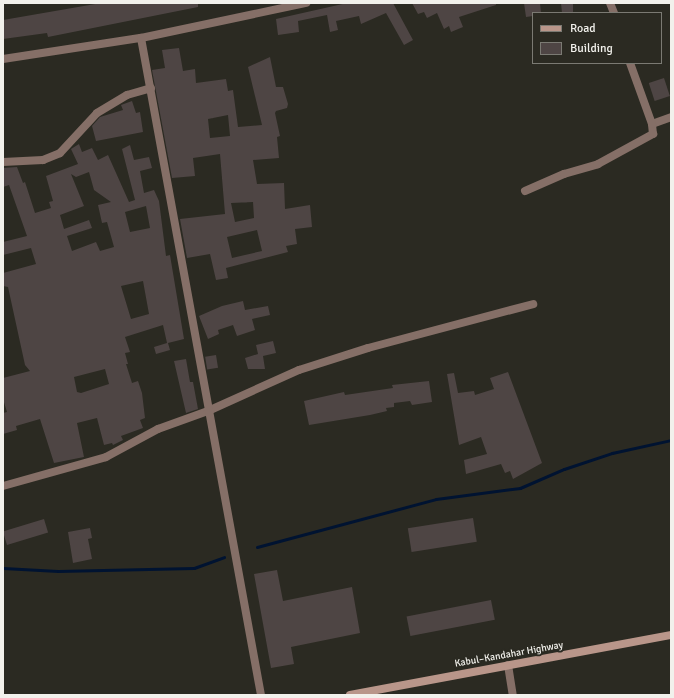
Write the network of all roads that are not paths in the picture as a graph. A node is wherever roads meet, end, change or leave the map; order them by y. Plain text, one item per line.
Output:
1 (306, 3) edge
2 (141, 38) junction
3 (3, 59) edge
4 (630, 64) edge
5 (151, 88) junction
6 (671, 116) edge
7 (652, 124) junction
8 (3, 162) edge
9 (525, 191) dead end
10 (533, 304) dead end
11 (208, 411) junction
12 (3, 486) edge
13 (671, 635) edge
14 (508, 665) junction
15 (261, 695) edge
16 (350, 695) edge
17 (513, 695) edge

1 - 2 street
2 - 3 street
2 - 5 street
4 - 7 street
5 - 8 street
5 - 11 street
6 - 7 street
7 - 9 street
10 - 11 street
11 - 12 street
11 - 15 street
13 - 14 main road, Kabul–Kandahar Highway
14 - 16 main road, Kabul–Kandahar Highway
14 - 17 street

